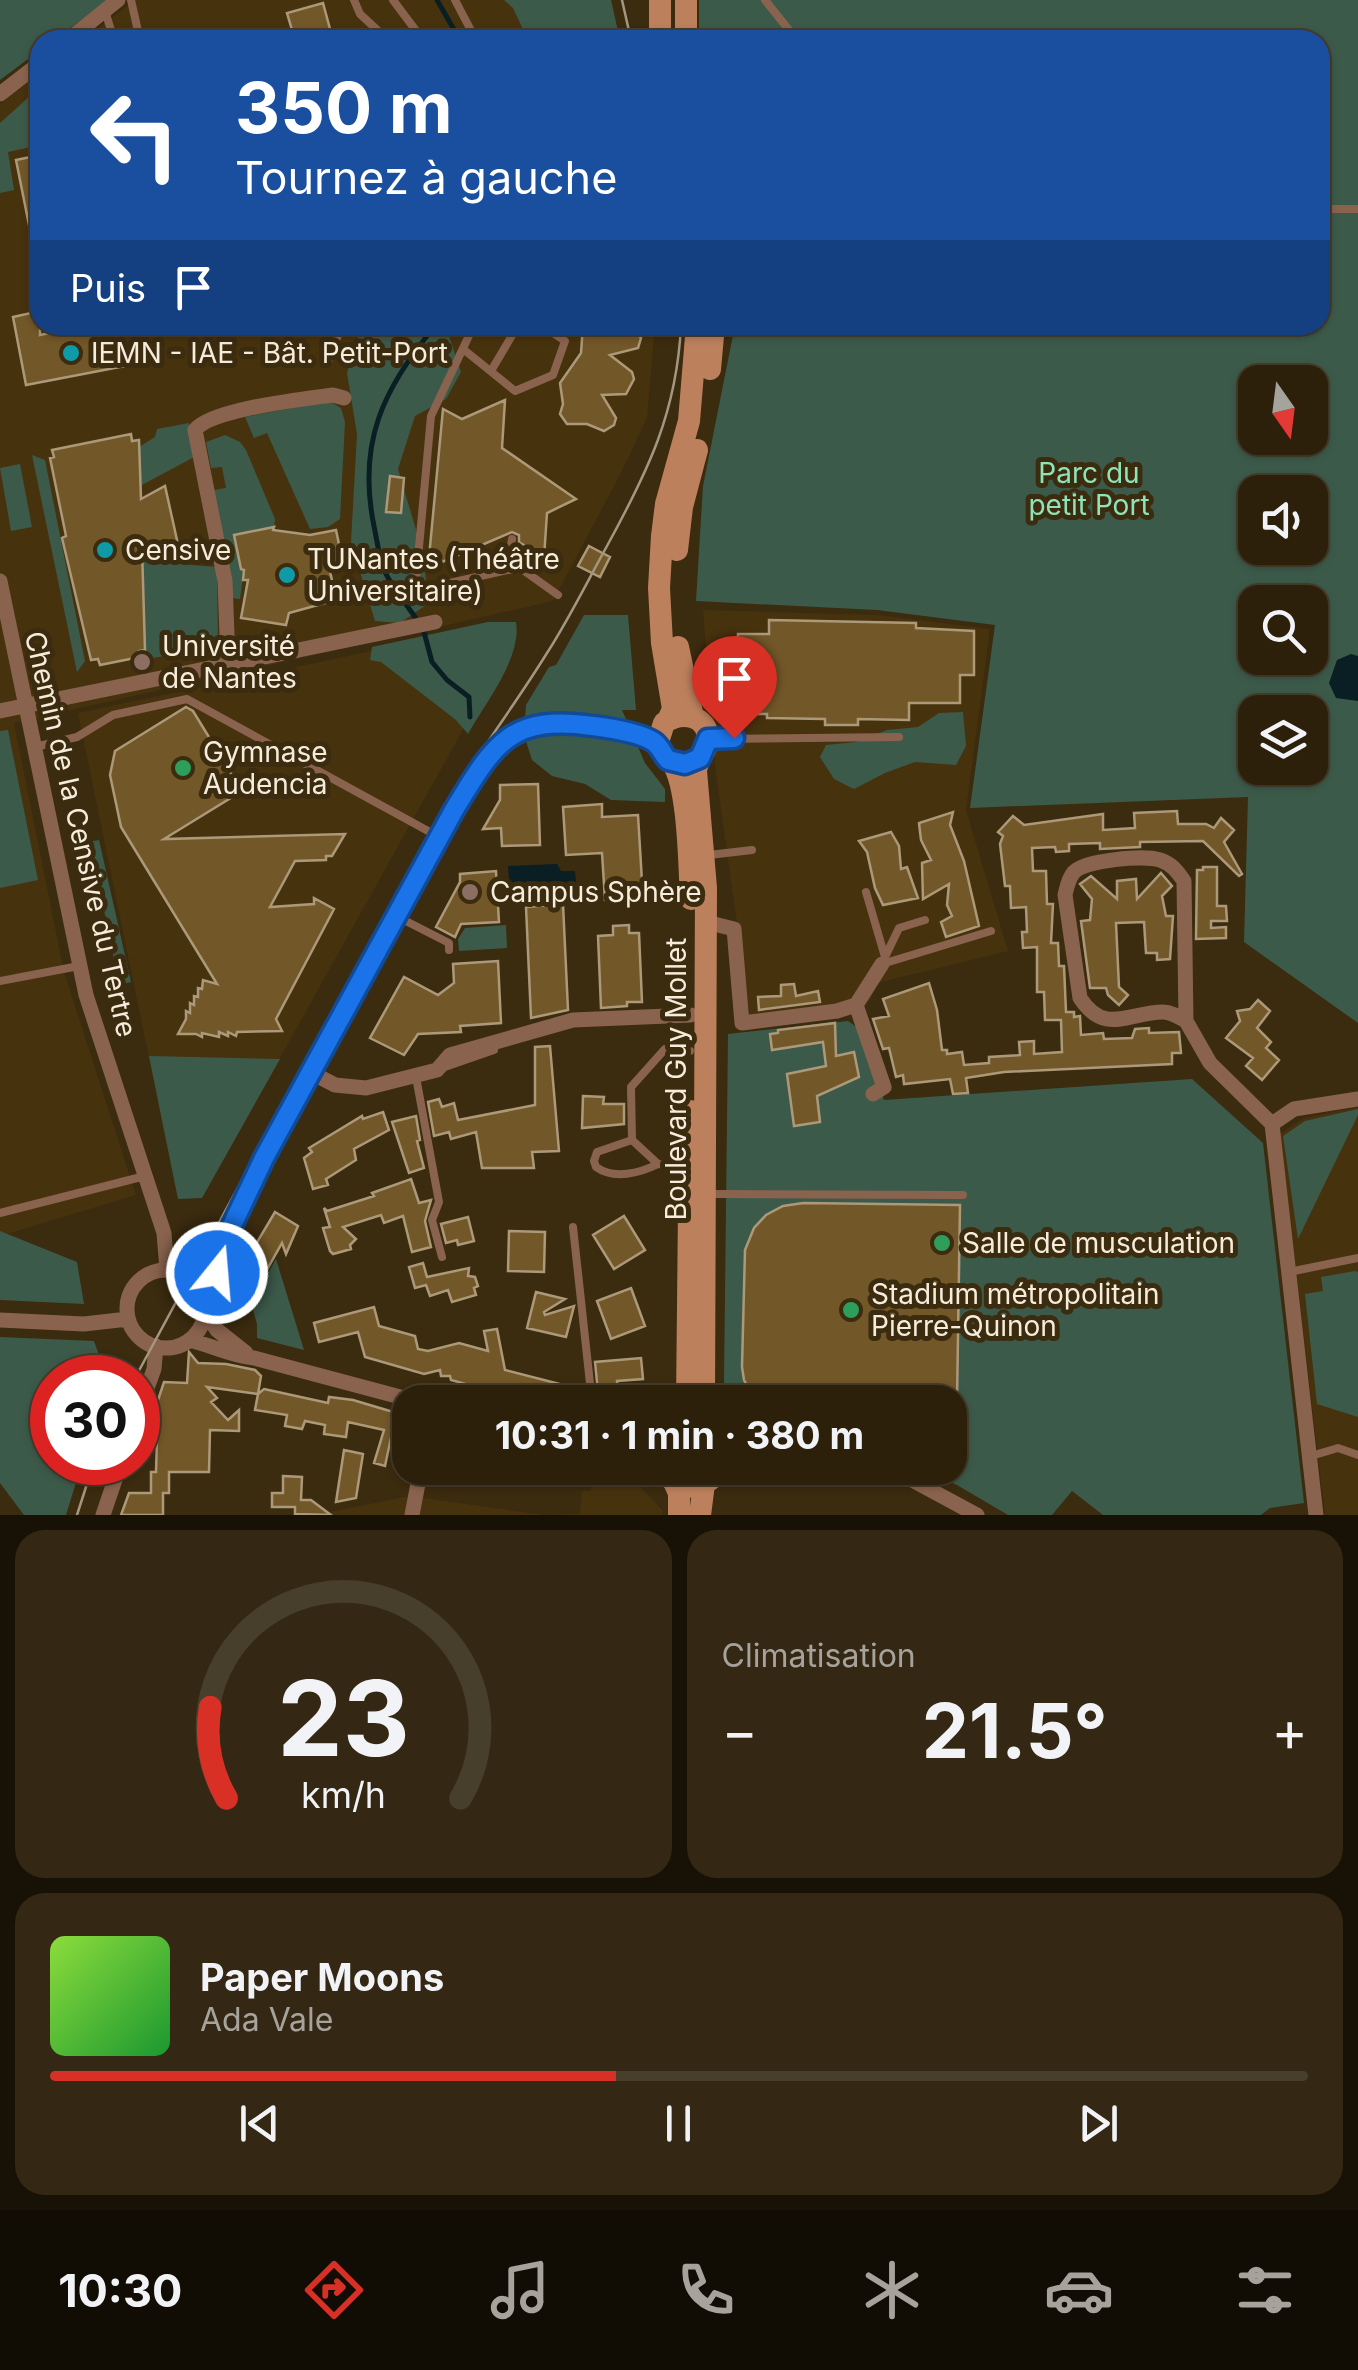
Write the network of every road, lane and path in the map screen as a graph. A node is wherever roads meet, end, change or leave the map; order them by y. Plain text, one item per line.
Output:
1 (131, 0) edge
2 (354, 0) edge
3 (393, 0) edge
4 (455, 0) edge
5 (660, 0) edge
6 (686, 0) edge
7 (765, 0) edge
8 (111, 5) edge
9 (80, 30) edge
10 (113, 30) edge
11 (138, 30) edge
12 (377, 30) edge
13 (416, 30) edge
14 (471, 30) edge
15 (660, 30) edge
16 (686, 30) edge
17 (789, 30) edge
18 (30, 70) edge
19 (0, 94) edge
20 (1330, 209) edge
21 (1358, 209) edge
22 (338, 335) edge
23 (469, 335) edge
24 (512, 335) edge
25 (556, 335) edge
26 (696, 335) edge
27 (713, 335) edge
28 (463, 348) junction
29 (328, 361) dead end
30 (490, 371) junction
31 (344, 398) dead end
32 (512, 539) dead end
33 (507, 570) junction
34 (0, 580) edge
35 (558, 595) dead end
36 (435, 622) dead end
37 (228, 662) junction
38 (25, 705) junction
39 (0, 711) edge
40 (692, 717) junction
41 (899, 736) dead end
42 (666, 738) junction
43 (35, 747) junction
44 (704, 748) junction
45 (439, 837) junction
46 (752, 850) dead end
47 (704, 856) junction
48 (866, 892) dead end
49 (396, 916) junction
50 (925, 920) dead end
51 (706, 922) junction
52 (990, 931) dead end
53 (450, 950) dead end
54 (883, 961) junction
55 (80, 966) junction
56 (0, 980) edge
57 (856, 1005) junction
58 (691, 1015) junction
59 (1186, 1020) junction
60 (690, 1051) junction
61 (310, 1072) junction
62 (416, 1076) junction
63 (872, 1094) dead end
64 (1358, 1099) edge
65 (1272, 1124) junction
66 (632, 1140) junction
67 (658, 1164) junction
68 (690, 1166) junction
69 (145, 1176) junction
70 (706, 1194) junction
71 (964, 1195) dead end
72 (0, 1214) edge
73 (573, 1228) dead end
74 (442, 1257) dead end
75 (1358, 1258) edge
76 (167, 1270) junction
77 (1289, 1272) junction
78 (201, 1297) junction
79 (128, 1318) junction
80 (0, 1320) edge
81 (181, 1343) junction
82 (156, 1346) junction
83 (155, 1355) edge
84 (254, 1358) junction
85 (160, 1363) edge
86 (590, 1385) edge
87 (687, 1385) edge
88 (704, 1385) edge
89 (392, 1395) edge
90 (1358, 1455) edge
91 (1310, 1456) junction
92 (113, 1485) edge
93 (418, 1485) edge
94 (671, 1485) edge
95 (712, 1485) edge
96 (921, 1485) edge
97 (103, 1515) edge
98 (412, 1515) edge
99 (679, 1515) edge
100 (700, 1515) edge
101 (977, 1515) edge
102 (1316, 1515) edge

1 - 11 lane
2 - 12 lane
3 - 13 lane
4 - 14 lane
5 - 15 main road
6 - 16 main road
7 - 17 lane
8 - 9 street
8 - 10 lane
18 - 19 street
20 - 21 lane
22 - 29 lane
23 - 28 lane
24 - 30 lane
25 - 30 lane
26 - 42 main road, Boulevard Guy Mollet
27 - 40 main road
28 - 30 lane
28 - 33 lane
31 - 37 street
32 - 33 lane
33 - 35 lane
34 - 38 street, Chemin de la Censive du Tertre
36 - 37 street
37 - 38 street
38 - 39 street
38 - 43 street, Chemin de la Censive du Tertre
40 - 42 main road
40 - 44 main road
41 - 44 lane
42 - 44 main road
42 - 45 street
42 - 58 main road, Boulevard Guy Mollet
43 - 45 lane
43 - 55 street, Chemin de la Censive du Tertre
44 - 47 main road, Boulevard Guy Mollet
45 - 49 street
46 - 47 lane
47 - 51 main road, Boulevard Guy Mollet
48 - 54 lane
49 - 53 lane
49 - 61 street
50 - 54 lane
51 - 57 street
51 - 70 main road, Boulevard Guy Mollet
52 - 54 lane
54 - 57 street
55 - 56 lane
55 - 69 street, Chemin de la Censive du Tertre
57 - 63 street
58 - 60 main road, Boulevard Guy Mollet
58 - 62 street
59 - 59 street
59 - 65 street
60 - 66 lane
60 - 68 main road, Boulevard Guy Mollet
61 - 62 street
61 - 78 street
62 - 74 lane
64 - 65 street
65 - 77 street
66 - 67 lane
66 - 67 lane
67 - 68 lane
68 - 87 main road, Boulevard Guy Mollet
69 - 72 lane
69 - 76 street, Chemin de la Censive du Tertre
70 - 71 lane
70 - 88 main road, Boulevard Guy Mollet
73 - 86 lane
75 - 77 lane
76 - 78 street
76 - 79 street
77 - 91 street
78 - 81 street
78 - 84 street
79 - 80 street
79 - 82 street
81 - 82 street
81 - 84 street
81 - 85 street
82 - 83 street
84 - 89 street
90 - 91 lane
91 - 102 street
92 - 97 street
93 - 98 street
94 - 99 main road
95 - 100 main road
96 - 101 street

